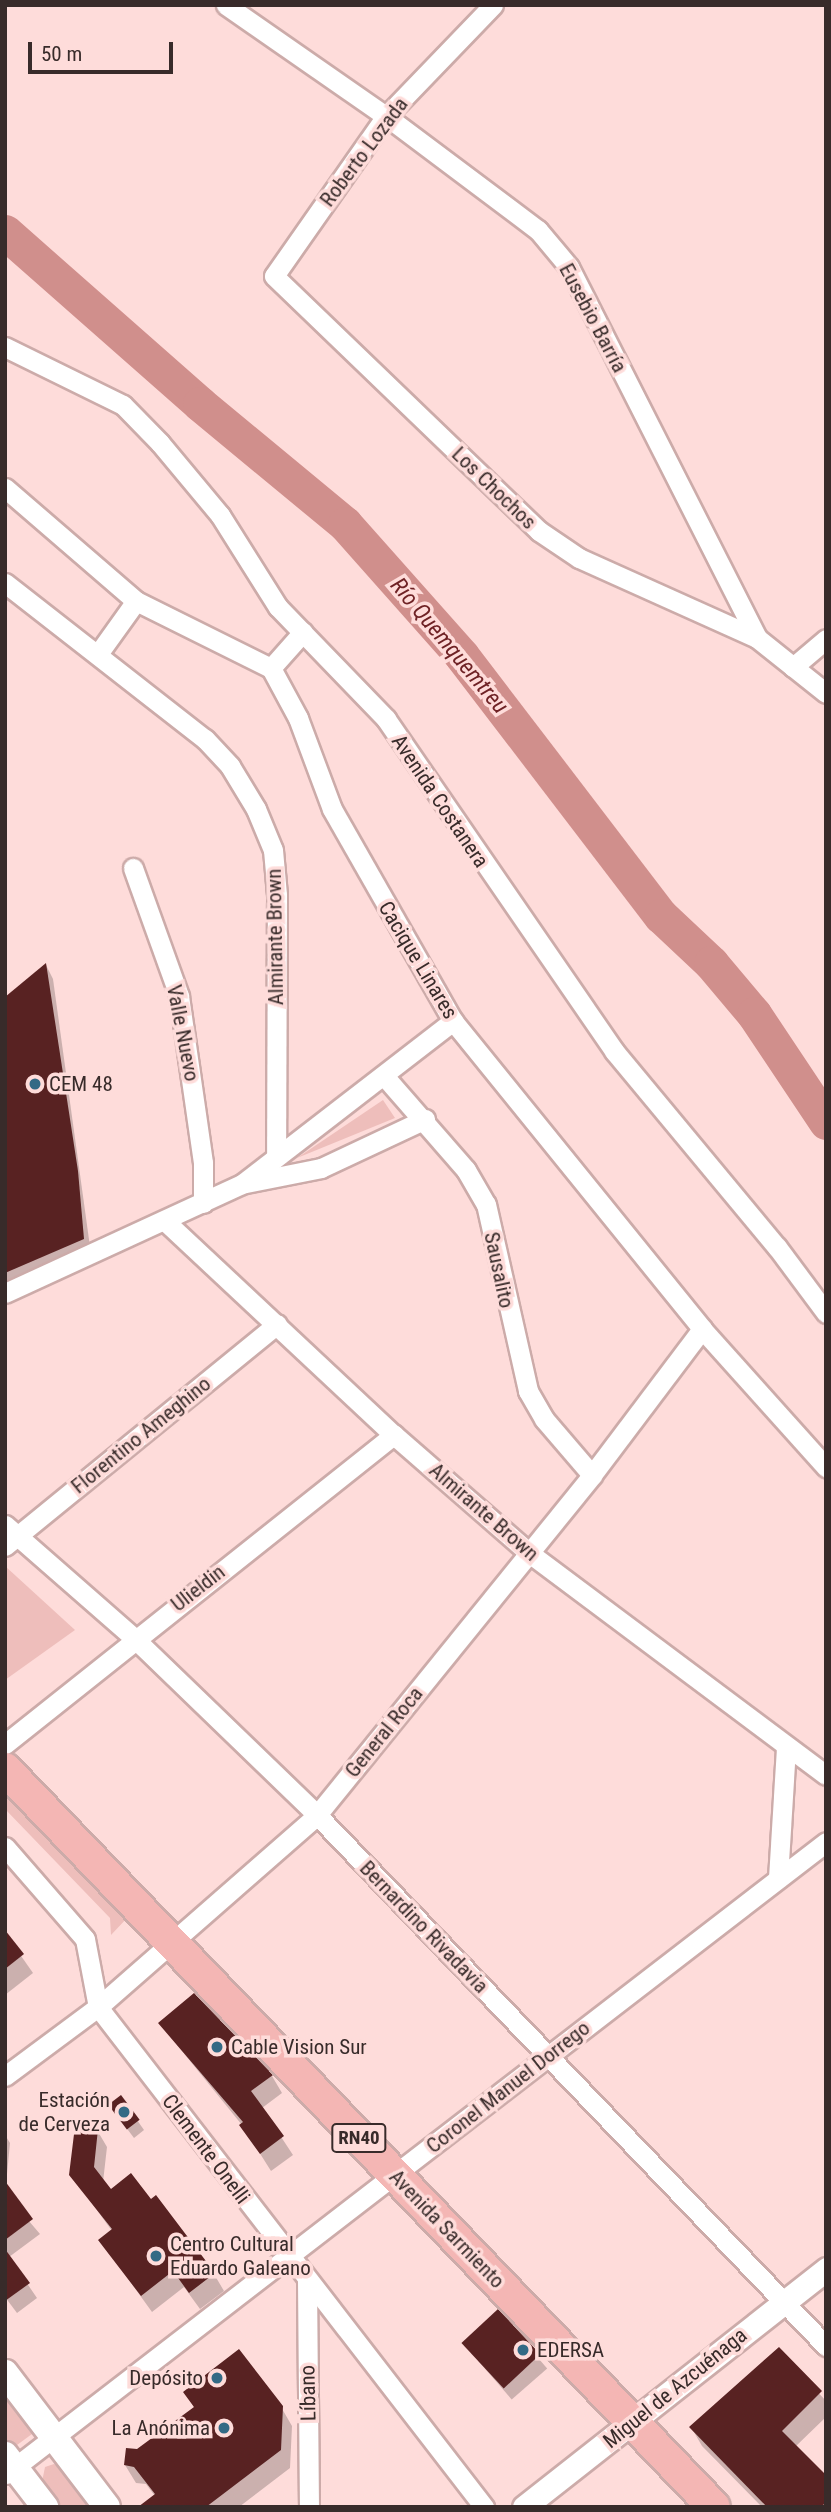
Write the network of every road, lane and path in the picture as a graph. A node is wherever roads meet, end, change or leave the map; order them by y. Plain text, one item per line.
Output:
1 (226, 5) edge
2 (493, 5) edge
3 (386, 116) junction
4 (274, 276) joint
5 (5, 347) edge
6 (5, 488) edge
7 (5, 583) edge
8 (136, 601) junction
9 (303, 632) junction
10 (757, 638) junction
11 (826, 639) edge
12 (98, 654) junction
13 (793, 667) junction
14 (271, 668) junction
15 (826, 693) edge
16 (133, 869) dead end
17 (453, 1021) junction
18 (385, 1077) junction
19 (425, 1119) junction
20 (276, 1157) junction
21 (242, 1184) junction
22 (203, 1203) junction
23 (165, 1222) junction
24 (5, 1293) edge
25 (826, 1313) edge
26 (277, 1324) junction
27 (702, 1329) junction
28 (394, 1435) junction
29 (826, 1466) edge
30 (592, 1475) junction
31 (9, 1536) edge
32 (528, 1552) junction
33 (134, 1637) junction
34 (5, 1744) edge
35 (786, 1746) junction
36 (5, 1769) edge
37 (826, 1775) edge
38 (317, 1815) junction
39 (826, 1842) edge
40 (5, 1847) edge
41 (778, 1878) junction
42 (172, 1940) junction
43 (98, 2007) junction
44 (548, 2056) junction
45 (5, 2076) edge
46 (394, 2175) junction
47 (288, 2256) junction
48 (826, 2269) edge
49 (307, 2280) junction
50 (783, 2301) junction
51 (826, 2346) edge
52 (5, 2373) edge
53 (634, 2421) junction
54 (54, 2437) junction
55 (8, 2466) edge
56 (45, 2507) edge
57 (107, 2507) edge
58 (309, 2507) edge
59 (484, 2507) edge
60 (524, 2507) edge
61 (714, 2507) edge

1 - 3 street, Eusebio Barría
2 - 3 street, Roberto Lozada
3 - 4 street, Roberto Lozada
3 - 10 street, Eusebio Barría
4 - 10 street, Los Chochos
5 - 9 street, Avenida Costanera
6 - 8 street
7 - 12 street, Almirante Brown
8 - 12 street
8 - 14 street
9 - 14 street
9 - 25 street, Avenida Costanera
10 - 13 street, Eusebio Barría
11 - 13 street
12 - 20 street, Almirante Brown
13 - 15 street, Eusebio Barría
14 - 17 street, Cacique Linares
16 - 22 street, Valle Nuevo
17 - 18 street
17 - 27 street, Cacique Linares
18 - 19 street, Sausalito
18 - 20 street
19 - 21 street
19 - 30 street, Sausalito
20 - 21 street
21 - 22 street
22 - 23 street
23 - 24 street
23 - 26 street, Almirante Brown
26 - 28 street, Almirante Brown
26 - 31 street, Florentino Ameghino
27 - 29 street, Cacique Linares
27 - 30 street, General Roca
28 - 32 street, Almirante Brown
28 - 33 street, Ulieldin
30 - 32 street, General Roca
31 - 33 street, Bernardino Rivadavia
32 - 35 street, Almirante Brown
32 - 38 street, General Roca
33 - 34 street, Ulieldin
33 - 38 street, Bernardino Rivadavia
35 - 37 street, Almirante Brown
35 - 41 street
36 - 42 highway, Avenida Sarmiento / RN40
38 - 42 street, General Roca
38 - 44 street, Bernardino Rivadavia
39 - 41 street, Coronel Manuel Dorrego
40 - 43 street, Clemente Onelli
41 - 44 street, Coronel Manuel Dorrego
42 - 43 street, General Roca
42 - 46 highway, Avenida Sarmiento / RN40
43 - 45 street, General Roca
43 - 47 street, Clemente Onelli
44 - 46 street, Coronel Manuel Dorrego
44 - 50 street, Bernardino Rivadavia
46 - 47 street, Coronel Manuel Dorrego
46 - 53 highway, Avenida Sarmiento / RN40
47 - 49 street, Clemente Onelli
47 - 54 street, Coronel Manuel Dorrego
48 - 50 street, Miguel de Azcuénaga
49 - 58 street, Líbano
49 - 59 street, Clemente Onelli
50 - 51 street, Bernardino Rivadavia
50 - 53 street, Miguel de Azcuénaga
52 - 54 main road
53 - 60 street, Miguel de Azcuénaga
53 - 61 highway, Avenida Sarmiento / RN40
54 - 55 street, Coronel Manuel Dorrego
54 - 57 main road
55 - 56 main road

